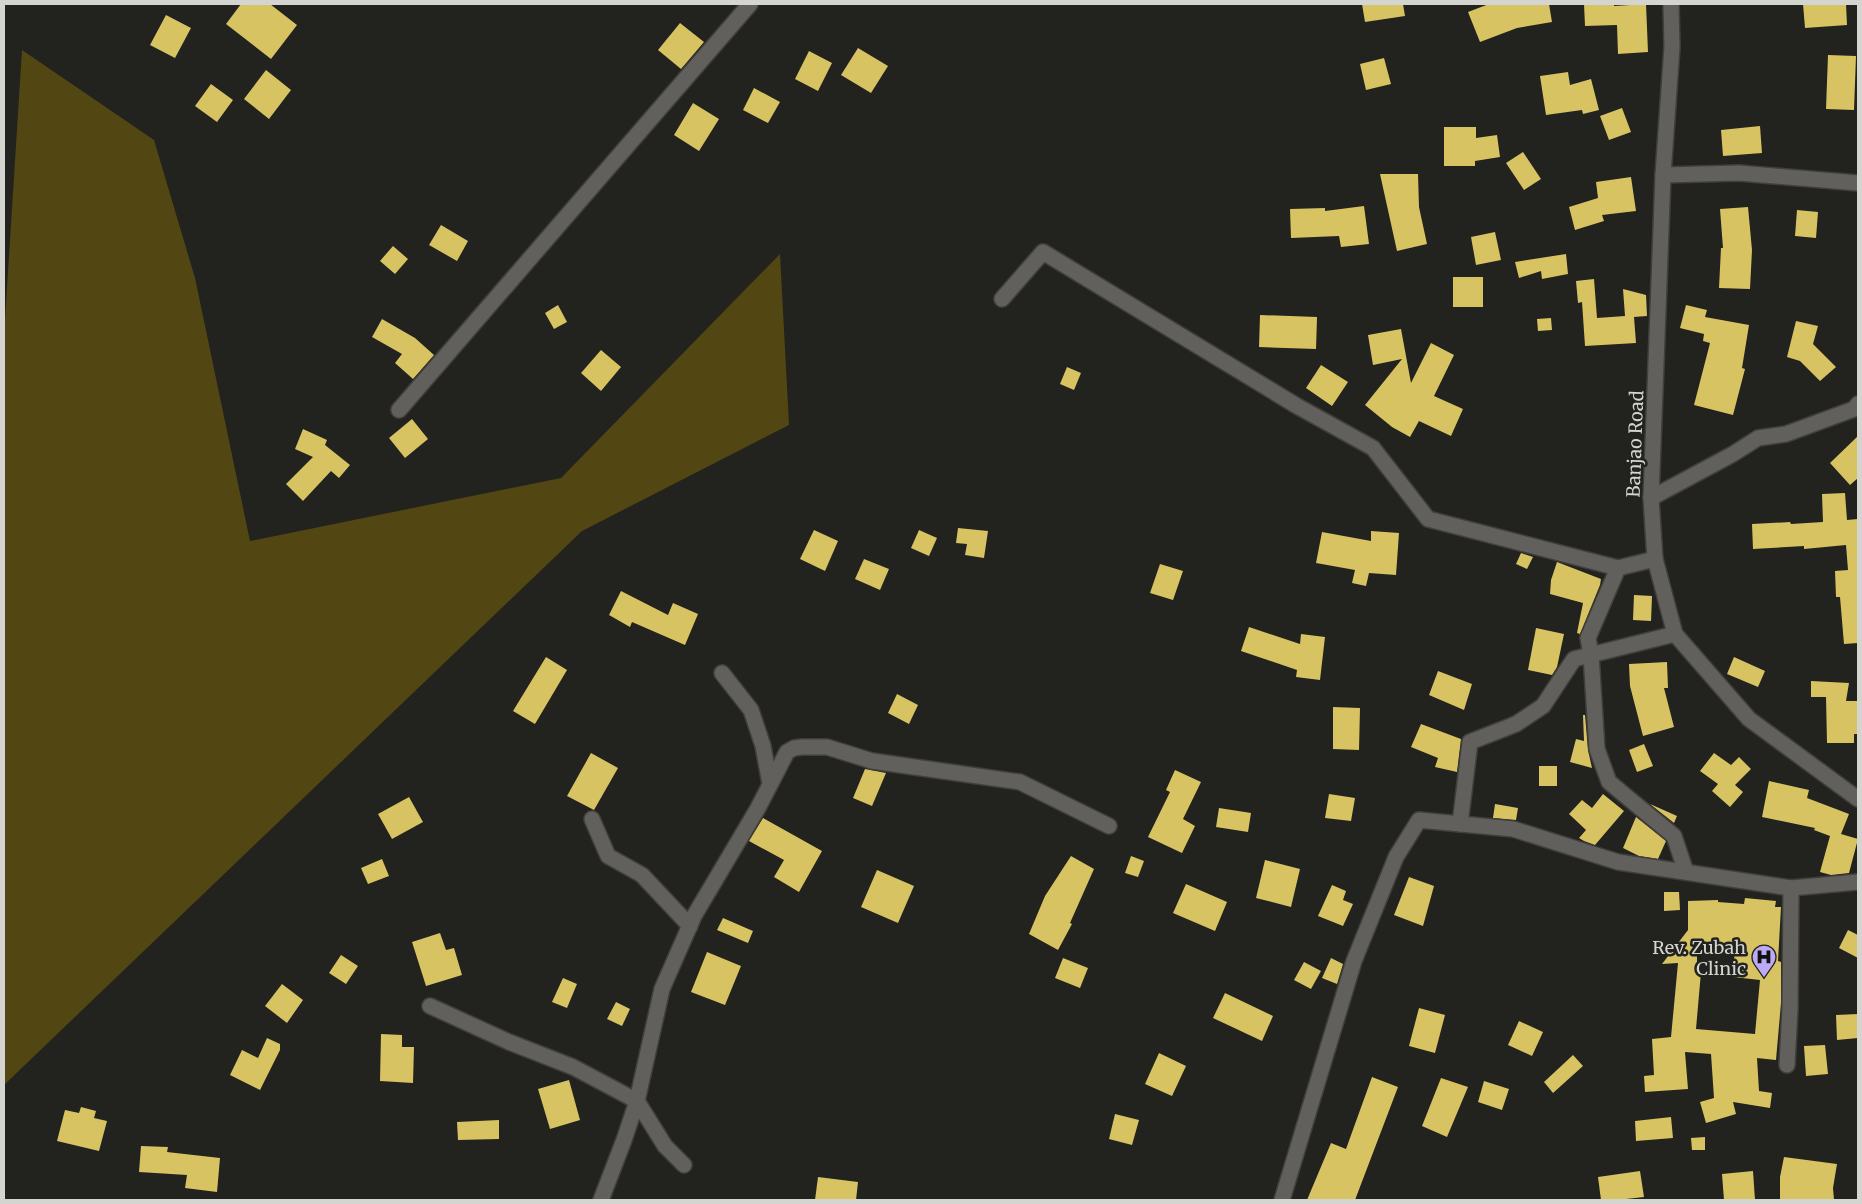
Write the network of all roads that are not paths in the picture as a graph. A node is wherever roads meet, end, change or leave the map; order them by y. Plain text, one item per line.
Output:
1 (750, 4) edge
2 (1671, 4) edge
3 (1663, 175) junction
4 (1858, 183) edge
5 (1002, 299) dead end
6 (1858, 404) edge
7 (399, 410) dead end
8 (1651, 498) junction
9 (1655, 559) junction
10 (1618, 568) junction
11 (1675, 634) junction
12 (1591, 655) junction
13 (722, 673) dead end
14 (770, 784) junction
15 (1858, 799) edge
16 (592, 819) dead end
17 (1460, 824) junction
18 (1109, 826) dead end
19 (1686, 872) junction
20 (1858, 882) edge
21 (1791, 888) junction
22 (690, 926) junction
23 (430, 1006) dead end
24 (1787, 1066) dead end
25 (637, 1100) junction
26 (684, 1165) dead end
27 (601, 1200) edge
28 (1282, 1200) edge

1 - 7 street
2 - 3 street, Banjao Road
3 - 4 street
3 - 8 street, Banjao Road
5 - 10 street
6 - 8 street
8 - 9 street, Banjao Road
9 - 10 street
9 - 11 street, Banjao Road
10 - 12 street
11 - 12 street
11 - 15 street, Banjao Road
12 - 17 street
12 - 19 street
13 - 14 street
14 - 18 street
14 - 22 street
16 - 22 street
17 - 19 street
17 - 28 street
19 - 21 street
20 - 21 street
21 - 24 street
22 - 25 street
23 - 25 street
25 - 26 street
25 - 27 street

